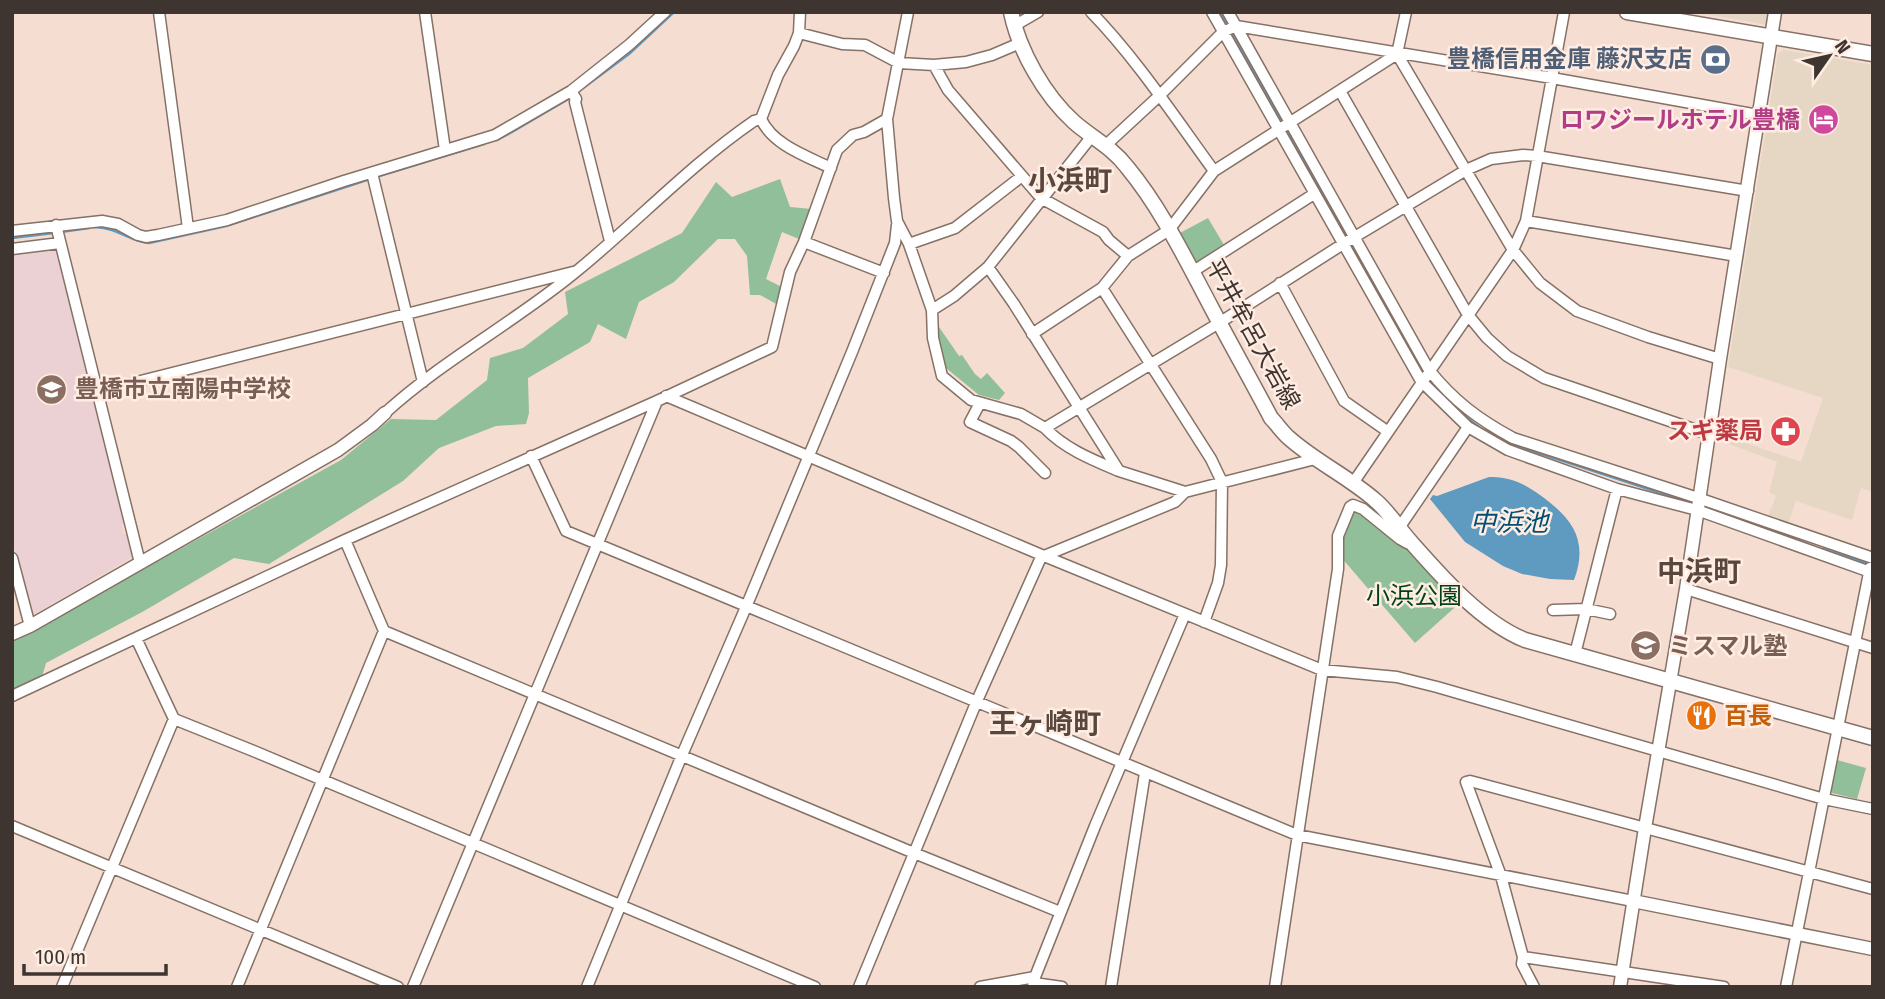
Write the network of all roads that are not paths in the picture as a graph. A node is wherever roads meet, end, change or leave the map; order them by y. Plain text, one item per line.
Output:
1 (159, 12) edge
2 (425, 12) edge
3 (800, 12) edge
4 (908, 12) edge
5 (1038, 12) edge
6 (1091, 12) edge
7 (1212, 12) edge
8 (1228, 12) edge
9 (1406, 12) edge
10 (1564, 12) edge
11 (1627, 12) edge
12 (1775, 12) edge
13 (660, 14) edge
14 (1013, 19) edge
15 (1236, 26) junction
16 (1223, 32) junction
17 (799, 33) junction
18 (1771, 37) junction
19 (1020, 43) junction
20 (1397, 54) junction
21 (1873, 54) edge
22 (899, 63) junction
23 (934, 65) junction
24 (1552, 78) junction
25 (1340, 91) junction
26 (574, 95) junction
27 (1159, 96) junction
28 (1758, 114) junction
29 (761, 119) junction
30 (887, 120) junction
31 (1290, 123) junction
32 (1279, 130) junction
33 (1092, 136) junction
34 (1106, 145) junction
35 (445, 150) junction
36 (1537, 156) junction
37 (831, 168) junction
38 (1466, 170) junction
39 (1214, 171) junction
40 (1022, 176) junction
41 (373, 177) junction
42 (1748, 191) junction
43 (1314, 194) junction
44 (1041, 198) junction
45 (1406, 206) junction
46 (1526, 220) junction
47 (897, 221) junction
48 (188, 228) junction
49 (1169, 230) junction
50 (12, 231) edge
51 (58, 235) junction
52 (1355, 237) junction
53 (610, 241) junction
54 (804, 242) junction
55 (909, 244) junction
56 (1343, 244) junction
57 (12, 249) edge
58 (1513, 250) junction
59 (1128, 256) junction
60 (1737, 256) junction
61 (988, 267) junction
62 (578, 271) junction
63 (1192, 272) junction
64 (884, 273) junction
65 (1280, 283) junction
66 (1102, 288) junction
67 (932, 310) junction
68 (407, 314) junction
69 (1468, 315) junction
70 (1219, 323) junction
71 (1032, 334) junction
72 (1720, 359) junction
73 (1149, 364) junction
74 (1429, 370) junction
75 (1421, 381) junction
76 (423, 382) junction
77 (97, 392) junction
78 (661, 399) junction
79 (979, 403) junction
80 (1078, 408) junction
81 (385, 413) joint
82 (1468, 427) junction
83 (1045, 428) junction
84 (1387, 431) junction
85 (1708, 434) junction
86 (531, 456) junction
87 (809, 457) junction
88 (1315, 459) junction
89 (1119, 471) junction
90 (1045, 473) dead end
91 (1222, 482) junction
92 (1353, 483) junction
93 (1617, 489) junction
94 (1185, 492) junction
95 (1698, 504) junction
96 (1399, 528) junction
97 (345, 540) junction
98 (1411, 542) junction
99 (597, 544) junction
100 (1043, 555) junction
101 (1872, 558) edge
102 (13, 561) edge
103 (140, 563) junction
104 (1871, 572) edge
105 (1686, 589) junction
106 (746, 607) junction
107 (1586, 609) junction
108 (1553, 610) dead end
109 (1185, 614) junction
110 (1610, 614) dead end
111 (1204, 622) junction
112 (30, 626) junction
113 (384, 631) junction
114 (12, 634) edge
115 (136, 638) junction
116 (1855, 642) junction
117 (1873, 648) edge
118 (1575, 654) junction
119 (1322, 670) junction
120 (1670, 681) junction
121 (535, 693) junction
122 (12, 696) edge
123 (976, 703) junction
124 (174, 719) junction
125 (1838, 728) junction
126 (1873, 738) edge
127 (1659, 750) junction
128 (682, 755) junction
129 (1123, 764) junction
130 (1145, 773) junction
131 (322, 780) junction
132 (1824, 799) junction
133 (1873, 809) edge
134 (12, 826) edge
135 (1645, 828) junction
136 (1297, 835) junction
137 (472, 843) junction
138 (914, 853) junction
139 (112, 866) junction
140 (1808, 871) junction
141 (1501, 876) junction
142 (1873, 889) edge
143 (1633, 901) junction
144 (621, 904) junction
145 (1060, 912) junction
146 (261, 930) junction
147 (1797, 935) junction
148 (1873, 949) edge
149 (1523, 957) junction
150 (1622, 971) junction
151 (1034, 982) edge
152 (62, 987) edge
153 (237, 987) edge
154 (398, 987) edge
155 (413, 987) edge
156 (587, 987) edge
157 (815, 987) edge
158 (859, 987) edge
159 (980, 987) edge
160 (1062, 987) edge
161 (1111, 987) edge
162 (1275, 987) edge
163 (1534, 987) edge
164 (1620, 987) edge
165 (1724, 987) edge
166 (1786, 987) edge

1 - 48 street
2 - 35 street
3 - 17 street
4 - 22 street
5 - 14 street
6 - 27 street
7 - 16 street
8 - 15 street
9 - 20 street
10 - 24 street
11 - 18 main road
12 - 18 street
13 - 26 street
14 - 19 main road, 平井牟呂大岩線
15 - 16 street
15 - 20 street
15 - 31 street
16 - 27 street
16 - 32 street
17 - 22 street
17 - 29 street
18 - 21 main road
18 - 28 street
19 - 23 street
19 - 33 main road, 平井牟呂大岩線
20 - 24 street
20 - 25 street
20 - 38 street
22 - 23 street
22 - 30 street
23 - 40 street
24 - 28 street
24 - 36 street
25 - 31 street
25 - 45 street
26 - 35 street
26 - 53 street
27 - 34 street
27 - 39 street
28 - 42 street
29 - 37 street
29 - 53 street
30 - 37 street
30 - 47 street
31 - 32 street
31 - 52 street
32 - 39 street
32 - 43 street
33 - 34 main road, 平井牟呂大岩線
33 - 44 street
34 - 49 main road, 平井牟呂大岩線
35 - 41 street
36 - 38 street
36 - 42 street
36 - 46 street
37 - 54 street
38 - 45 street
38 - 58 street
39 - 49 street
40 - 44 street
40 - 55 street
41 - 48 street
41 - 68 street
42 - 60 street
43 - 56 street
43 - 63 street
44 - 59 street
44 - 61 street
45 - 52 street
45 - 69 street
46 - 58 street
46 - 60 street
47 - 55 street
47 - 64 street
48 - 51 street
49 - 59 street
49 - 63 main road, 平井牟呂大岩線
50 - 51 street
51 - 57 street
51 - 77 street
52 - 56 street
52 - 74 street
53 - 62 street
54 - 64 street
54 - 78 street
55 - 67 street
56 - 65 street
56 - 75 street
58 - 69 street
58 - 72 street
59 - 66 street
60 - 72 street
61 - 67 street
61 - 71 street
62 - 68 street
62 - 76 street
63 - 70 main road, 平井牟呂大岩線
64 - 87 street
65 - 70 street
65 - 84 street
66 - 71 street
66 - 73 street
67 - 79 street
68 - 76 street
68 - 77 street
69 - 74 street
69 - 85 street
70 - 73 street
70 - 88 main road, 平井牟呂大岩線
71 - 80 street
72 - 85 street
73 - 80 street
73 - 91 street
74 - 75 street
74 - 95 street
75 - 82 street
75 - 84 street
76 - 81 street
77 - 103 street
78 - 86 street
78 - 87 street
78 - 99 street
79 - 83 street
79 - 90 street
80 - 83 street
80 - 89 street
81 - 103 street
82 - 93 street
82 - 96 street
83 - 89 street
84 - 92 street
85 - 95 street
86 - 97 street
86 - 99 street
87 - 100 street
87 - 106 street
88 - 91 street
88 - 92 main road, 平井牟呂大岩線
89 - 94 street
91 - 94 street
91 - 111 street
92 - 96 main road, 平井牟呂大岩線
93 - 95 street
93 - 107 street
94 - 100 street
95 - 101 street
95 - 104 street
95 - 105 street
96 - 98 main road, 平井牟呂大岩線
97 - 113 street
97 - 115 street
98 - 118 main road, 平井牟呂大岩線
98 - 119 street
99 - 106 street
99 - 121 street
100 - 109 street
100 - 123 street
101 - 104 street
102 - 112 street
103 - 112 street
104 - 116 street
105 - 116 street
105 - 120 street
106 - 123 street
106 - 128 street
107 - 108 street
107 - 110 street
107 - 118 street
109 - 111 street
109 - 129 street
111 - 119 street
112 - 114 street
113 - 121 street
113 - 131 street
115 - 122 street
115 - 124 street
116 - 117 street
116 - 125 street
118 - 120 main road, 平井牟呂大岩線
119 - 127 street
119 - 136 street
120 - 125 main road, 平井牟呂大岩線
120 - 127 street
121 - 128 street
121 - 137 street
123 - 129 street
123 - 138 street
124 - 131 street
124 - 139 street
125 - 126 main road, 平井牟呂大岩線
125 - 132 street
127 - 132 street
127 - 135 street
128 - 138 street
128 - 144 street
129 - 130 street
129 - 145 street
130 - 136 street
130 - 161 street
131 - 137 street
131 - 146 street
132 - 133 street
132 - 140 street
134 - 139 street
135 - 140 street
135 - 141 street
135 - 143 street
136 - 141 street
136 - 162 street
137 - 144 street
137 - 155 street
138 - 145 street
138 - 158 street
139 - 146 street
139 - 152 street
140 - 142 street
140 - 147 street
141 - 143 street
141 - 149 street
143 - 147 street
143 - 150 street
144 - 156 street
144 - 157 street
145 - 151 street
146 - 153 street
146 - 154 street
147 - 148 street
147 - 166 street
149 - 150 street
149 - 163 street
150 - 164 street
150 - 165 street
151 - 159 street
151 - 160 street

